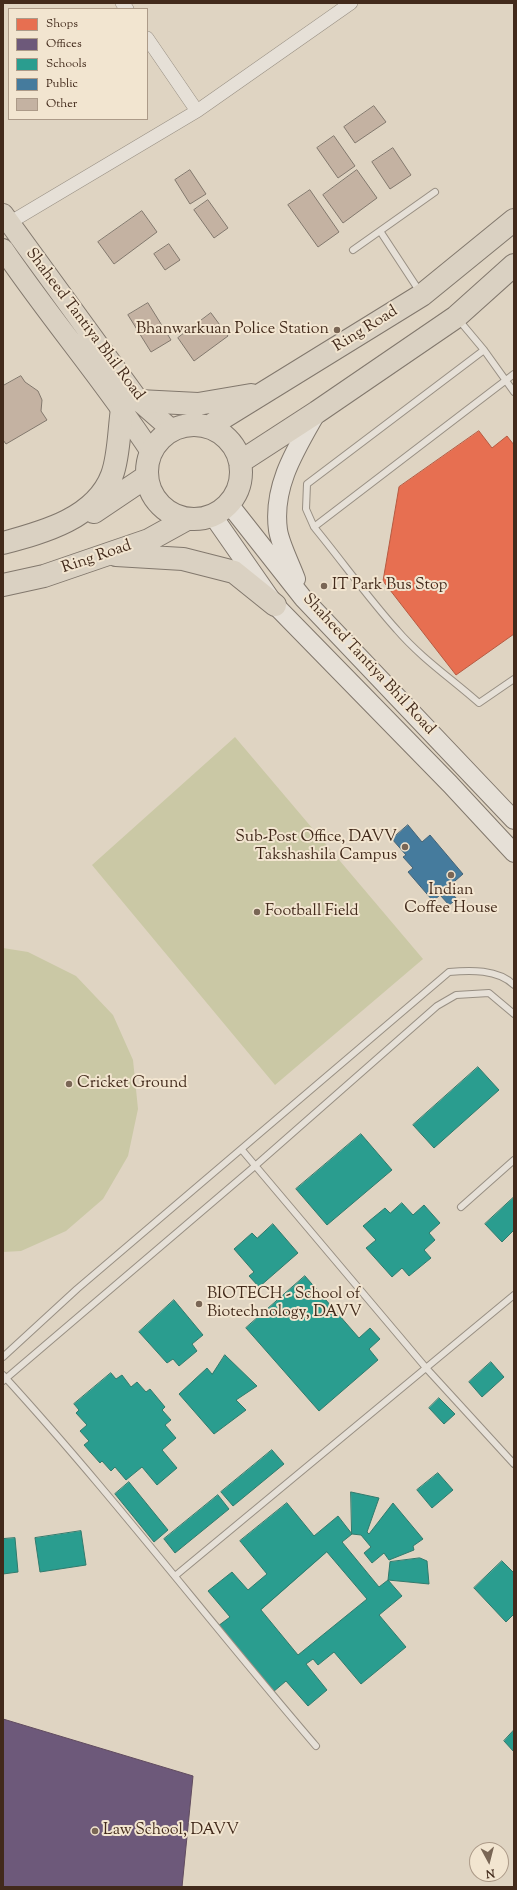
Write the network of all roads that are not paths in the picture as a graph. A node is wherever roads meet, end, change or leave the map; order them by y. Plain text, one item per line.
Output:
1 (351, 3) edge
2 (148, 39) edge
3 (197, 111) junction
4 (435, 192) dead end
5 (6, 219) edge
6 (514, 220) edge
7 (380, 231) junction
8 (3, 249) edge
9 (353, 250) dead end
10 (514, 265) edge
11 (422, 295) junction
12 (456, 317) junction
13 (484, 350) junction
14 (514, 374) edge
15 (506, 381) junction
16 (267, 391) junction
17 (514, 392) edge
18 (131, 405) junction
19 (317, 412) junction
20 (208, 427) junction
21 (172, 430) junction
22 (151, 452) junction
23 (240, 462) junction
24 (146, 477) junction
25 (221, 510) junction
26 (187, 519) junction
27 (314, 527) junction
28 (3, 543) edge
29 (3, 550) edge
30 (106, 555) junction
31 (3, 585) edge
32 (303, 598) junction
33 (275, 605) junction
34 (514, 679) edge
35 (514, 820) edge
36 (511, 843) edge
37 (514, 985) edge
38 (514, 1014) edge
39 (242, 1150) junction
40 (514, 1160) edge
41 (255, 1166) junction
42 (461, 1206) dead end
43 (514, 1295) edge
44 (3, 1357) edge
45 (427, 1369) junction
46 (4, 1378) edge
47 (514, 1464) edge
48 (175, 1576) junction
49 (316, 1746) dead end

1 - 3 street
2 - 3 street
3 - 5 street
4 - 7 lane
5 - 18 main road, Shaheed Tantiya Bhil Road
6 - 11 highway, Ring Road
7 - 9 lane
7 - 11 lane
8 - 18 main road, Shaheed Tantiya Bhil Road
10 - 12 highway
11 - 16 highway, Ring Road
12 - 13 lane
12 - 19 highway
13 - 15 lane
13 - 27 lane
14 - 15 lane
15 - 17 lane
15 - 27 lane
16 - 18 highway
16 - 20 highway, Ring Road
18 - 21 main road, Shaheed Tantiya Bhil Road
18 - 22 main road, Shaheed Tantiya Bhil Road
18 - 28 highway
19 - 23 highway
19 - 32 main road
20 - 21 highway
20 - 23 highway
21 - 22 highway
22 - 24 highway
23 - 25 highway
24 - 26 highway
24 - 29 highway
25 - 26 highway
25 - 32 main road, Shaheed Tantiya Bhil Road
25 - 33 main road
26 - 30 highway, Ring Road
27 - 34 lane
30 - 31 highway, Ring Road
30 - 33 highway
32 - 35 main road, Shaheed Tantiya Bhil Road
33 - 36 main road
37 - 39 lane
38 - 41 lane
39 - 41 lane
39 - 44 lane
40 - 42 lane
41 - 45 lane
41 - 46 lane
43 - 45 lane
45 - 47 lane
45 - 48 lane
46 - 48 lane
48 - 49 lane

